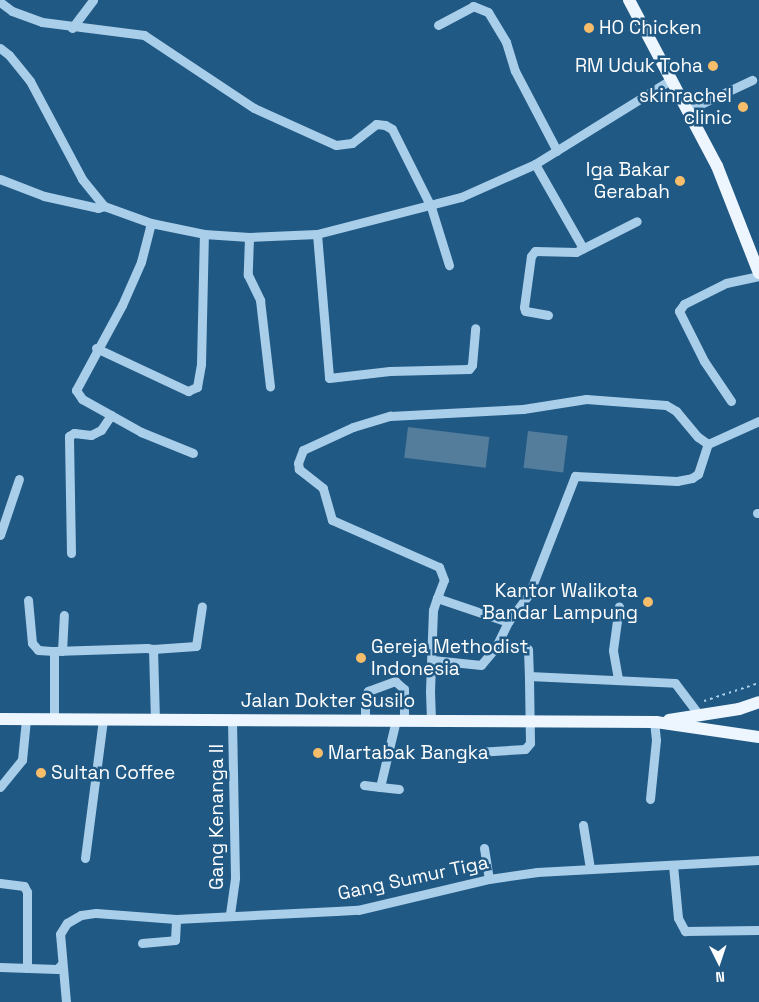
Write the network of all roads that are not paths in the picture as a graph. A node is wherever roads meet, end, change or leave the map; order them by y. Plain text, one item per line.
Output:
1 (93, 0) edge
2 (629, 0) edge
3 (0, 2) edge
4 (438, 24) dead end
5 (72, 28) junction
6 (0, 48) edge
7 (672, 79) junction
8 (752, 80) dead end
9 (688, 110) junction
10 (557, 151) junction
11 (535, 164) junction
12 (0, 179) edge
13 (104, 206) junction
14 (431, 207) junction
15 (638, 221) dead end
16 (151, 223) junction
17 (204, 234) junction
18 (317, 234) junction
19 (249, 237) junction
20 (583, 248) junction
21 (450, 265) dead end
22 (759, 274) edge
23 (548, 315) dead end
24 (475, 328) dead end
25 (96, 348) junction
26 (270, 386) dead end
27 (731, 401) dead end
28 (110, 415) junction
29 (759, 420) edge
30 (708, 444) junction
31 (193, 453) dead end
32 (19, 479) dead end
33 (0, 535) edge
34 (71, 553) dead end
35 (436, 598) junction
36 (28, 600) dead end
37 (202, 606) dead end
38 (618, 606) dead end
39 (64, 615) dead end
40 (508, 622) junction
41 (153, 649) junction
42 (528, 649) dead end
43 (58, 651) junction
44 (432, 660) junction
45 (529, 676) junction
46 (618, 679) junction
47 (759, 702) edge
48 (695, 710) junction
49 (26, 719) junction
50 (54, 719) junction
51 (0, 720) edge
52 (102, 720) junction
53 (155, 720) junction
54 (232, 720) junction
55 (365, 720) junction
56 (400, 720) junction
57 (431, 720) junction
58 (529, 720) junction
59 (655, 722) junction
60 (759, 738) edge
61 (445, 754) dead end
62 (364, 784) dead end
63 (0, 787) edge
64 (380, 787) junction
65 (399, 789) dead end
66 (650, 799) dead end
67 (583, 825) dead end
68 (484, 848) dead end
69 (85, 858) dead end
70 (759, 860) edge
71 (673, 865) junction
72 (590, 868) junction
73 (489, 879) junction
74 (0, 883) edge
75 (230, 914) junction
76 (176, 919) junction
77 (759, 930) edge
78 (142, 943) dead end
79 (62, 964) junction
80 (0, 967) edge
81 (27, 968) junction
82 (66, 1002) edge

1 - 5 street
2 - 7 main road
3 - 5 street
4 - 10 street
5 - 14 street
6 - 13 street
7 - 9 main road
7 - 10 street
8 - 9 street
9 - 22 main road
10 - 11 street
11 - 14 street
11 - 20 street
12 - 13 street
13 - 16 street
14 - 18 street
14 - 21 street
15 - 20 street
16 - 17 street
16 - 25 street
17 - 19 street
17 - 25 street
18 - 19 street
18 - 24 street
19 - 26 street
20 - 23 street
22 - 27 street
25 - 28 street
28 - 31 street
28 - 34 street
29 - 30 street
30 - 35 street
30 - 40 street
32 - 33 street
35 - 40 street
35 - 44 street
36 - 43 street
37 - 41 street
38 - 46 street
39 - 43 street
40 - 44 street
41 - 43 street
41 - 53 street
42 - 45 street
43 - 50 street
44 - 57 street
45 - 46 street
45 - 58 street
46 - 48 street
47 - 48 main road, Jalan Dokter Susilo
48 - 59 main road, Jalan Dokter Susilo
49 - 50 main road, Jalan Dokter Susilo
49 - 51 main road, Jalan Dokter Susilo
49 - 63 street
50 - 52 main road, Jalan Dokter Susilo
52 - 53 main road, Jalan Dokter Susilo
52 - 69 street
53 - 54 main road, Jalan Dokter Susilo
54 - 55 main road, Jalan Dokter Susilo
54 - 75 street, Gang Kenanga II
55 - 56 main road, Jalan Dokter Susilo
55 - 56 street
56 - 57 main road, Jalan Dokter Susilo
56 - 64 street
57 - 58 main road, Jalan Dokter Susilo
58 - 59 main road, Jalan Dokter Susilo
58 - 61 street
59 - 60 main road, Jalan Dokter Susilo
59 - 66 street
62 - 64 street
64 - 65 street
67 - 72 street
68 - 73 street
70 - 71 street, Gang Sumur Tiga
71 - 72 street, Gang Sumur Tiga
71 - 77 street
72 - 73 street, Gang Sumur Tiga
73 - 75 street, Gang Sumur Tiga
74 - 81 street
75 - 76 street, Gang Sumur Tiga
76 - 78 street
76 - 79 street, Gang Sumur Tiga
79 - 81 street
79 - 82 street
80 - 81 street

